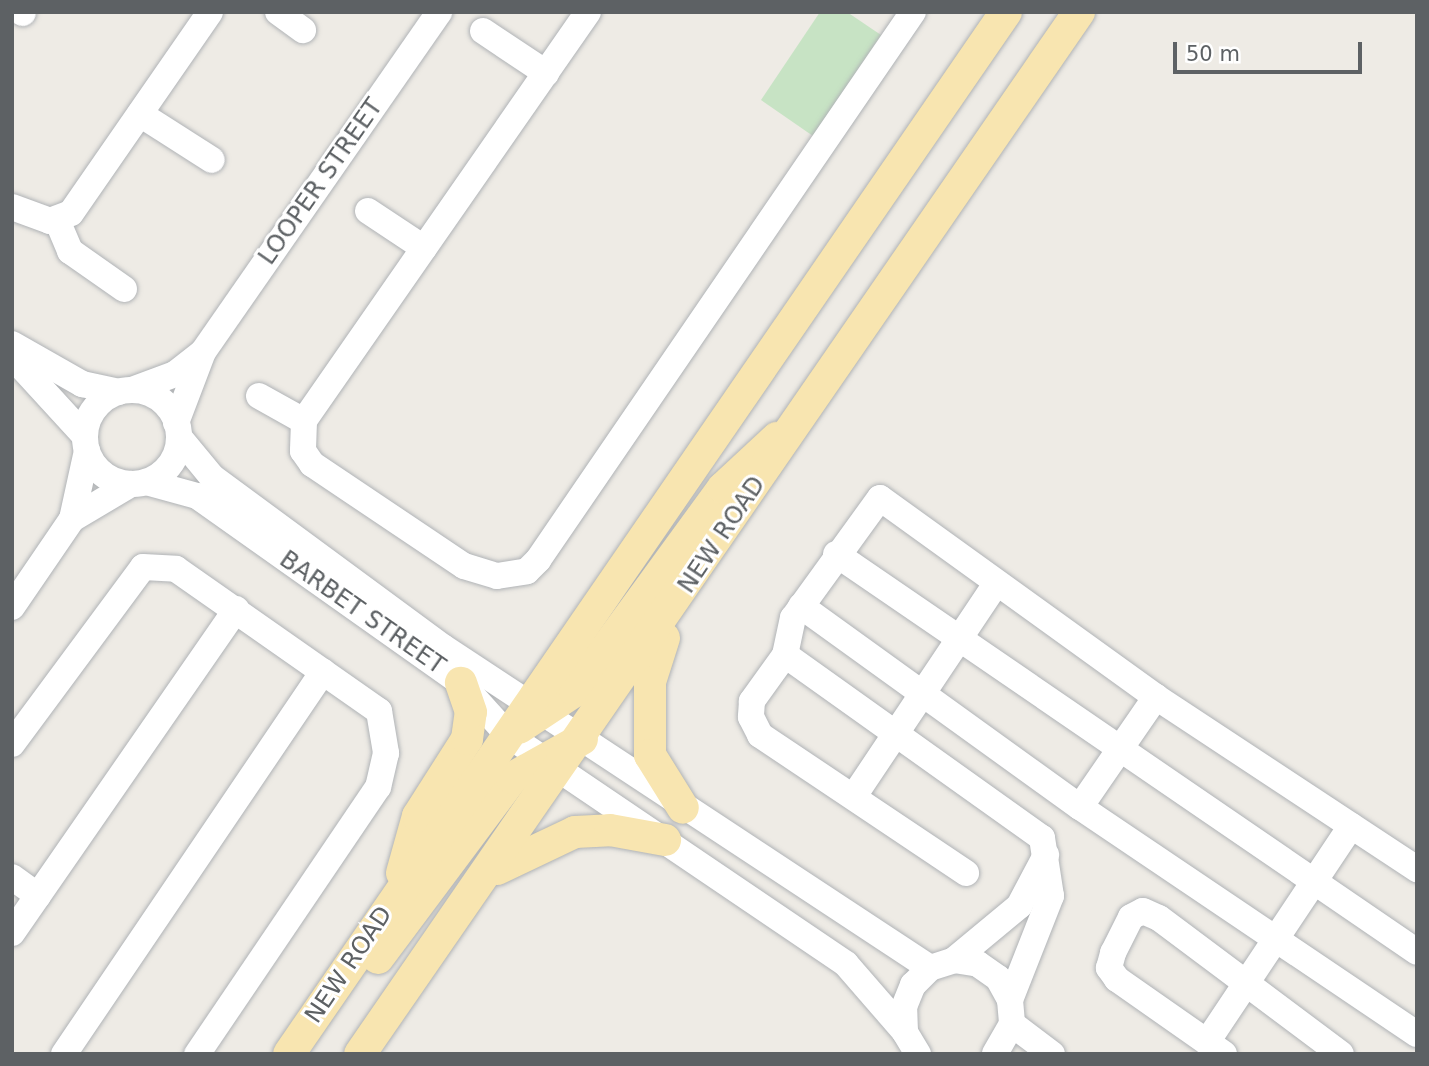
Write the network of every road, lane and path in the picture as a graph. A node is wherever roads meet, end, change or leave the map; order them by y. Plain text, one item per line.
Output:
1 (210, 12) edge
2 (278, 12) edge
3 (439, 12) edge
4 (588, 12) edge
5 (913, 12) edge
6 (1006, 12) edge
7 (1079, 12) edge
8 (303, 30) dead end
9 (483, 31) dead end
10 (546, 73) junction
11 (141, 114) junction
12 (212, 160) dead end
13 (12, 207) edge
14 (368, 211) dead end
15 (57, 220) junction
16 (424, 248) junction
17 (124, 289) dead end
18 (12, 344) edge
19 (203, 352) junction
20 (12, 358) edge
21 (125, 391) junction
22 (259, 396) dead end
23 (800, 420) junction
24 (304, 421) junction
25 (178, 430) junction
26 (86, 444) junction
27 (139, 483) junction
28 (72, 519) junction
29 (836, 554) junction
30 (996, 584) junction
31 (675, 603) junction
32 (801, 606) junction
33 (12, 607) edge
34 (236, 609) junction
35 (955, 642) junction
36 (785, 655) junction
37 (323, 672) junction
38 (461, 683) junction
39 (922, 693) junction
40 (1156, 698) junction
41 (536, 709) junction
42 (508, 734) junction
43 (895, 736) junction
44 (582, 739) junction
45 (12, 744) edge
46 (1118, 752) junction
47 (551, 763) junction
48 (854, 796) junction
49 (1080, 807) junction
50 (683, 808) junction
51 (1351, 826) junction
52 (665, 840) junction
53 (1046, 855) junction
54 (1417, 869) edge
55 (965, 873) dead end
56 (487, 875) junction
57 (12, 877) edge
58 (1315, 881) junction
59 (37, 896) junction
60 (394, 898) junction
61 (14, 928) edge
62 (1278, 937) junction
63 (1417, 952) edge
64 (942, 964) junction
65 (1248, 981) junction
66 (1011, 1012) junction
67 (1417, 1034) edge
68 (911, 1043) edge
69 (1215, 1048) edge
70 (1417, 1048) edge
71 (64, 1054) edge
72 (197, 1054) edge
73 (289, 1054) edge
74 (300, 1054) edge
75 (360, 1054) edge
76 (995, 1054) edge
77 (1052, 1054) edge
78 (1341, 1054) edge
79 (1412, 1054) edge

1 - 11 street
2 - 8 street
3 - 19 street, LOOPER STREET
4 - 10 street
5 - 24 street
6 - 41 main road, NEW ROAD
7 - 23 main road, NEW ROAD
9 - 10 street
10 - 16 street
11 - 12 street
11 - 15 street
13 - 15 street
14 - 16 street
15 - 17 street
16 - 24 street
18 - 21 street
19 - 21 street, LOOPER STREET
19 - 25 street, LOOPER STREET
20 - 26 street
21 - 25 street
21 - 26 street
22 - 24 street
23 - 31 main road, NEW ROAD
23 - 41 main road
25 - 27 street
25 - 41 street, BARBET STREET
26 - 27 street
26 - 28 street
27 - 28 street
27 - 38 street, BARBET STREET
28 - 33 street
29 - 30 street
29 - 32 street
29 - 35 street
30 - 35 street
30 - 40 street
31 - 44 main road, NEW ROAD
31 - 50 main road
32 - 36 street
32 - 39 street
34 - 37 street
34 - 45 street
34 - 59 street
35 - 39 street
35 - 46 street
36 - 43 street
36 - 48 street
37 - 71 street
37 - 72 street
38 - 42 street, BARBET STREET
38 - 60 main road
39 - 43 street
39 - 49 street
40 - 46 street
40 - 51 street
41 - 42 main road, NEW ROAD
41 - 44 street, BARBET STREET
42 - 47 street, BARBET STREET
42 - 60 main road, NEW ROAD
43 - 48 street
43 - 53 street
44 - 47 main road
44 - 50 street, BARBET STREET
46 - 49 street
46 - 58 street
47 - 52 street, BARBET STREET
47 - 56 main road
47 - 74 main road
48 - 55 street
49 - 62 street
50 - 64 street, BARBET STREET
51 - 54 street
51 - 58 street
52 - 56 main road
52 - 68 street, BARBET STREET
53 - 64 street
53 - 66 street
56 - 75 main road
57 - 59 street
58 - 62 street
58 - 63 street
59 - 61 street
60 - 73 main road, NEW ROAD
62 - 65 street
62 - 67 street
64 - 66 street, BARBET STREET
64 - 68 street
65 - 69 street
65 - 69 street
65 - 78 street
66 - 76 street
66 - 77 street, BARBET STREET
70 - 79 street

